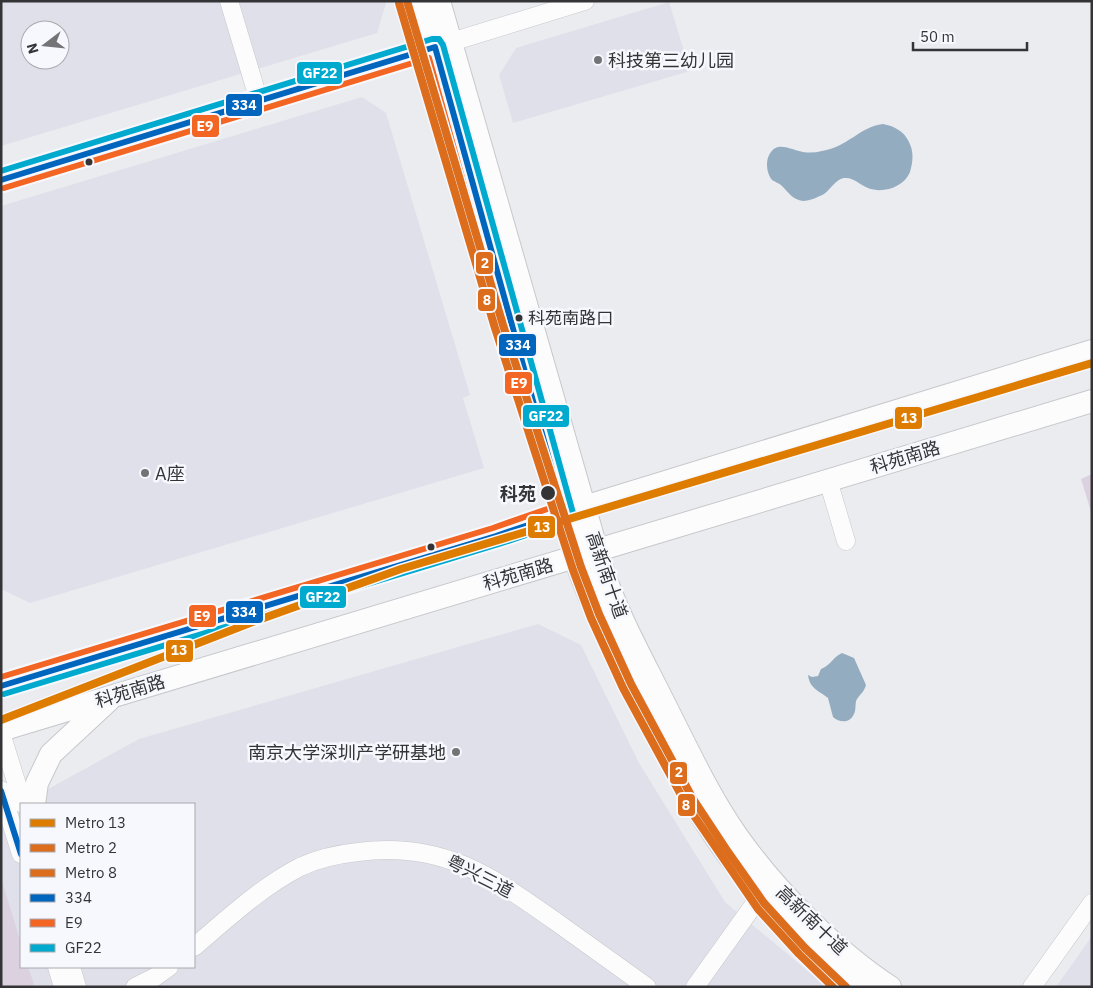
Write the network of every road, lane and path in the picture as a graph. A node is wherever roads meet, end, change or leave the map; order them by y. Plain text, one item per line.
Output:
1 (229, 1) edge
2 (422, 1) edge
3 (439, 1) edge
4 (585, 1) edge
5 (443, 45) junction
6 (259, 101) junction
7 (1, 180) edge
8 (1092, 351) edge
9 (1092, 401) edge
10 (828, 480) junction
11 (574, 510) junction
12 (846, 541) dead end
13 (586, 554) junction
14 (1, 686) edge
15 (112, 697) junction
16 (1, 732) edge
17 (1, 790) edge
18 (24, 803) edge
19 (34, 803) edge
20 (20, 851) edge
21 (766, 887) junction
22 (1092, 903) edge
23 (195, 946) edge
24 (57, 968) edge
25 (72, 968) edge
26 (168, 968) edge
27 (876, 984) edge
28 (63, 987) edge
29 (77, 987) edge
30 (135, 987) edge
31 (647, 987) edge
32 (695, 987) edge
33 (1032, 987) edge

1 - 6 street
2 - 5 main road, 高新南十道
3 - 5 main road, 高新南十道
4 - 5 street
5 - 6 street
5 - 11 main road, 高新南十道
6 - 7 street
8 - 11 main road
9 - 10 main road, 科苑南路
10 - 12 street
10 - 13 main road, 科苑南路
11 - 13 main road, 高新南十道
11 - 14 main road
13 - 15 main road, 科苑南路
13 - 21 main road, 高新南十道
15 - 16 main road, 科苑南路
15 - 19 main road
16 - 18 street
17 - 20 street
21 - 27 main road, 高新南十道
21 - 32 street
22 - 33 street
23 - 31 street, 粤兴三道
24 - 28 street
25 - 29 street
26 - 30 street

